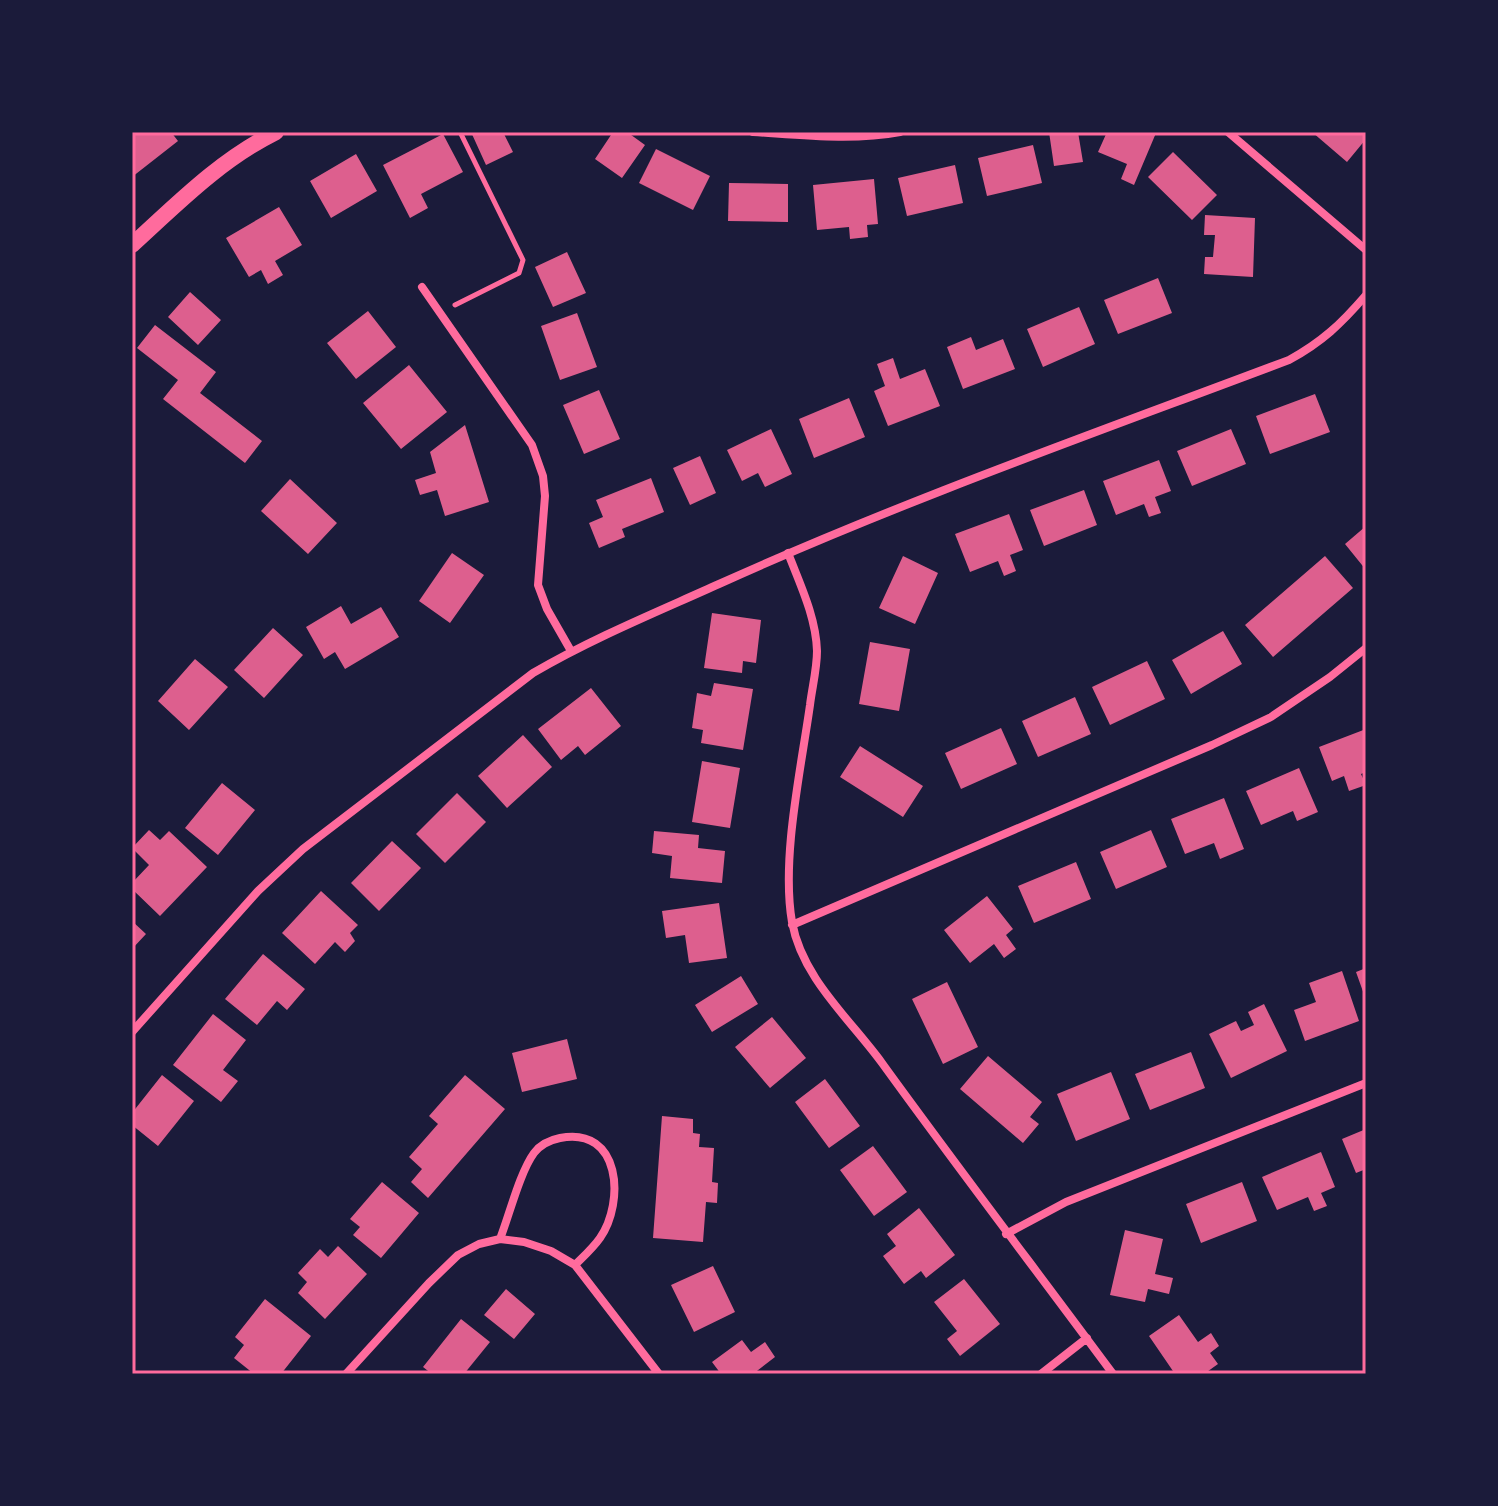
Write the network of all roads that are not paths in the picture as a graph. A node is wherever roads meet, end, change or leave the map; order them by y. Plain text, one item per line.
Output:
1 (276, 132) edge
2 (753, 132) edge
3 (900, 132) edge
4 (1228, 132) edge
5 (132, 245) edge
6 (1366, 250) edge
7 (422, 287) dead end
8 (1366, 295) edge
9 (788, 553) junction
10 (1366, 648) edge
11 (571, 651) junction
12 (792, 925) junction
13 (132, 1032) edge
14 (1366, 1083) edge
15 (1006, 1234) junction
16 (500, 1239) junction
17 (575, 1265) junction
18 (1087, 1338) junction
19 (346, 1374) edge
20 (659, 1374) edge
21 (1041, 1374) edge
22 (1113, 1374) edge

1 - 5 main road
2 - 3 street
4 - 6 street
7 - 11 street
8 - 9 street
9 - 11 street
9 - 12 street
10 - 12 street
11 - 13 street
12 - 15 street
14 - 15 street
15 - 18 street
16 - 17 street
16 - 17 street
16 - 19 street
17 - 20 street
18 - 21 street
18 - 22 street

